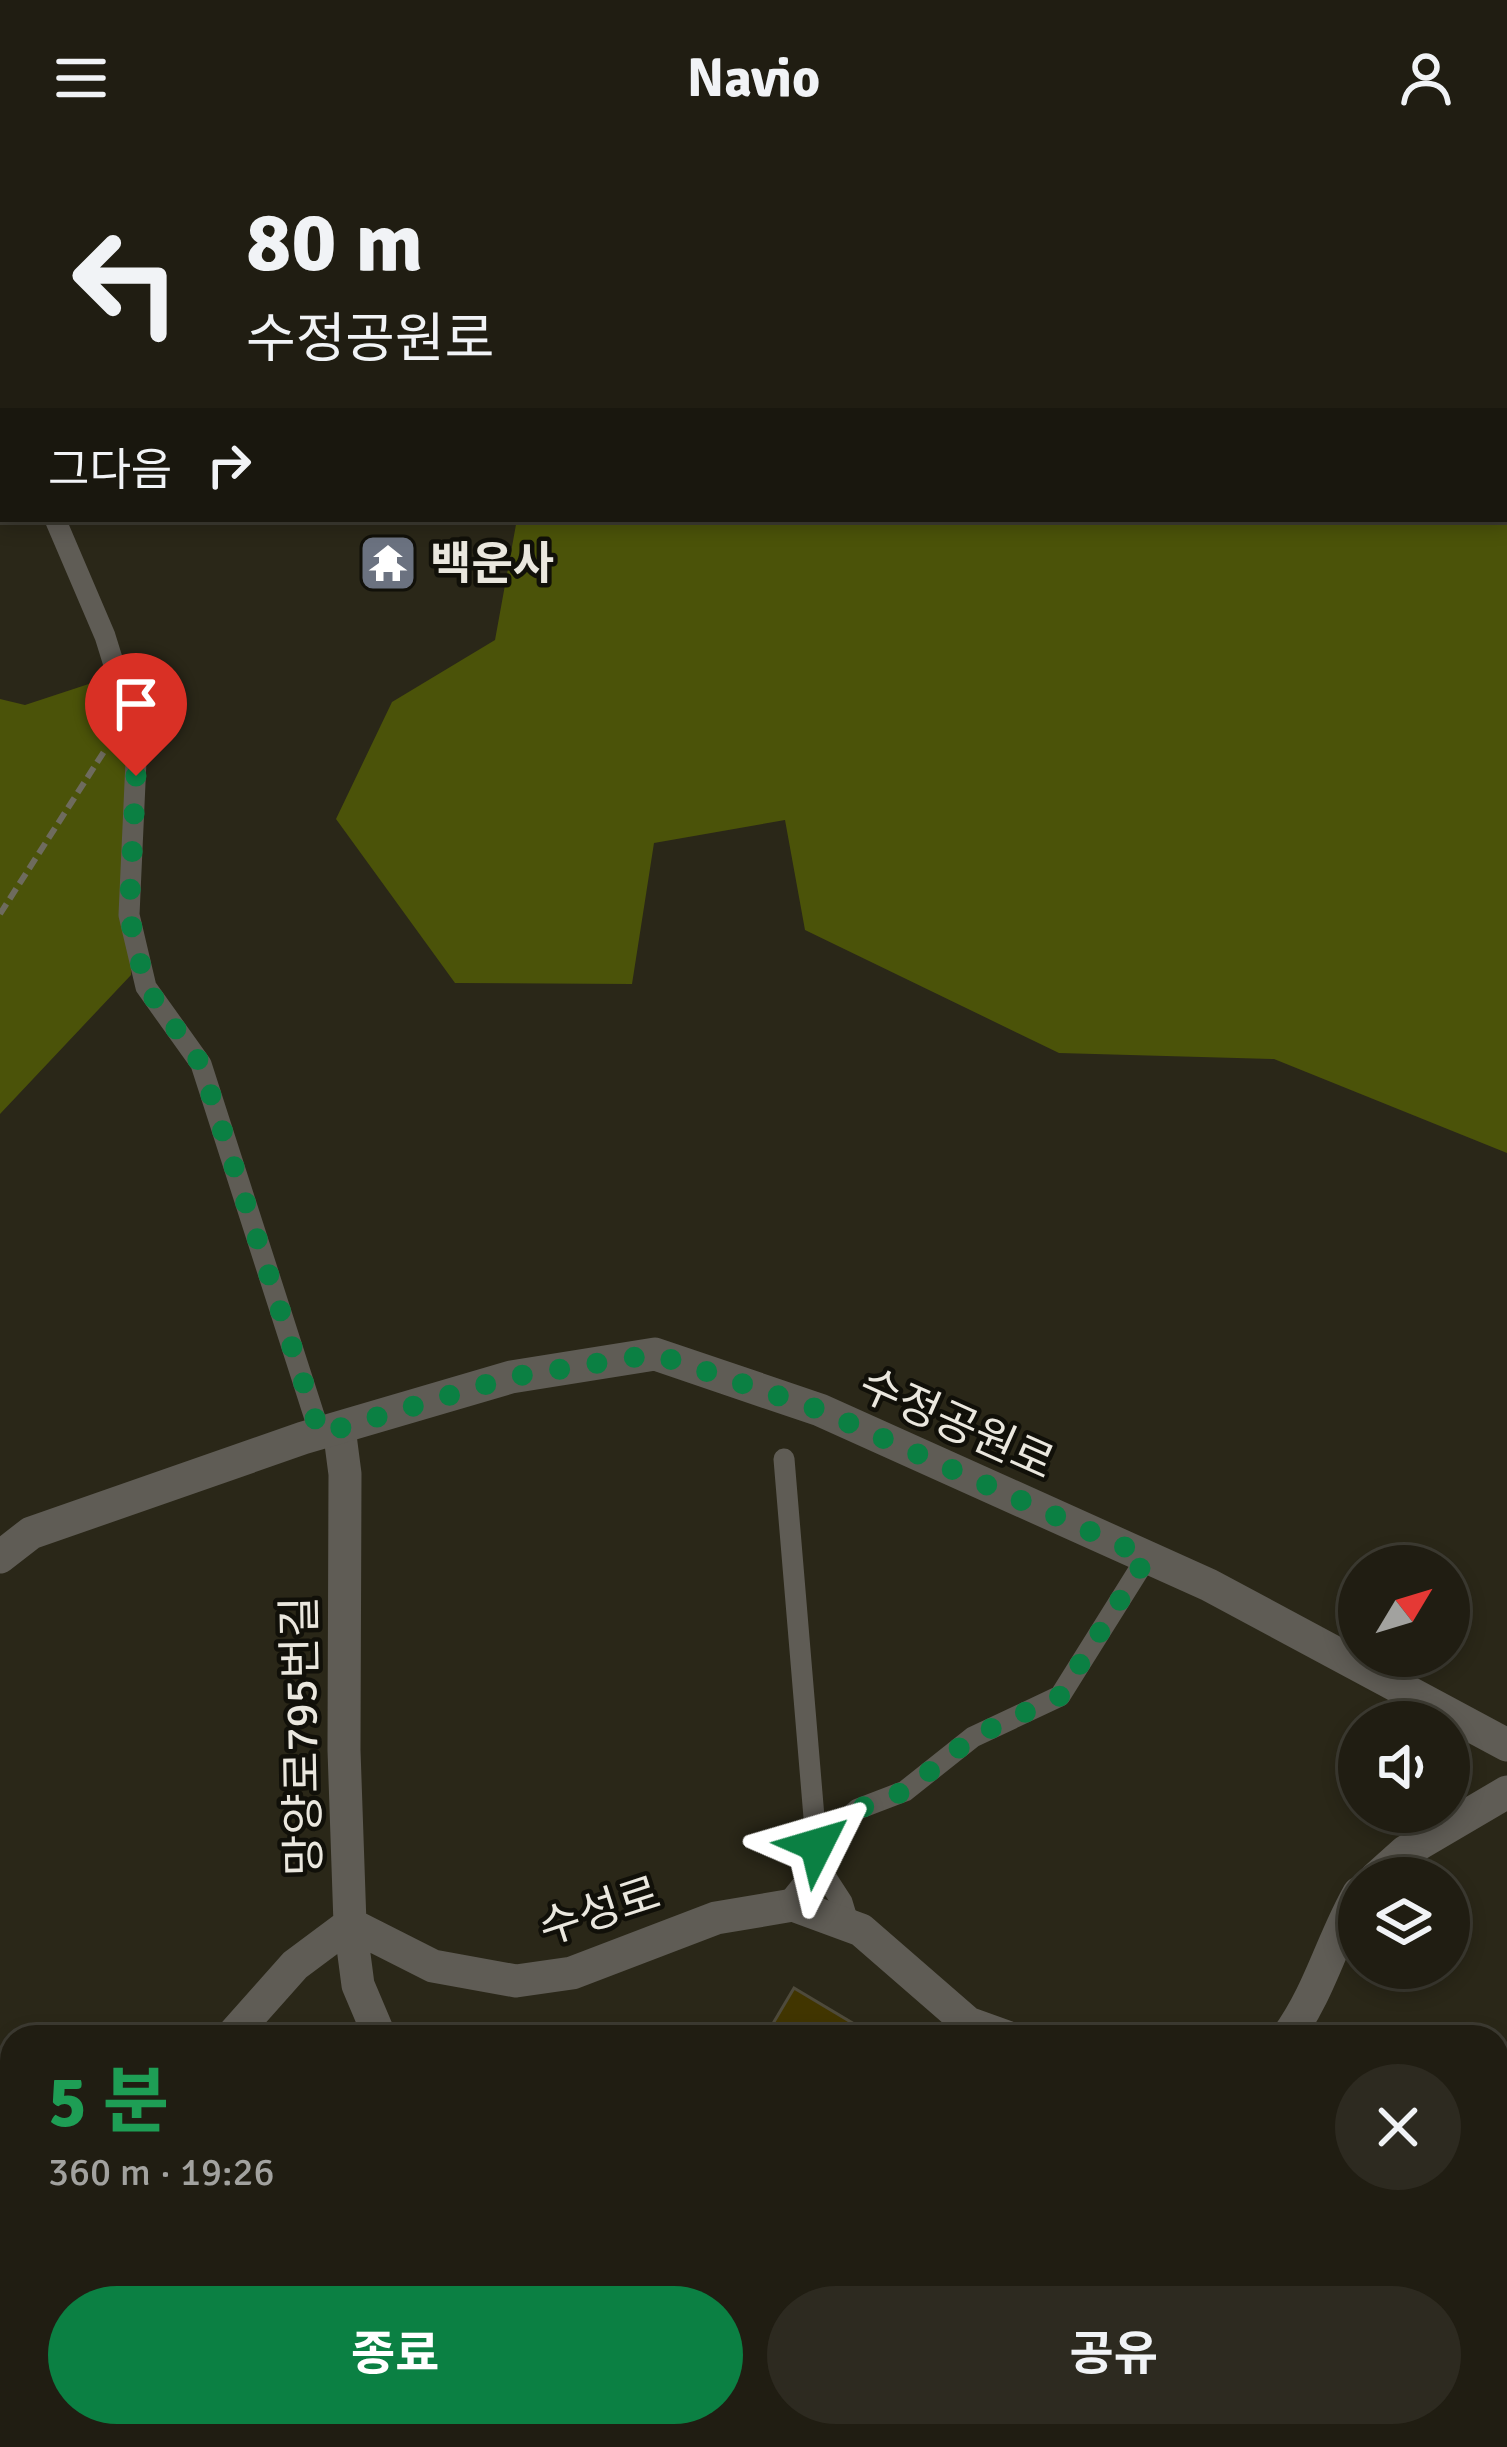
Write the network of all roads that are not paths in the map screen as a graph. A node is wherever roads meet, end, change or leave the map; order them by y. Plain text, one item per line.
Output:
1 (56, 522) edge
2 (329, 1431) junction
3 (784, 1459) dead end
4 (0, 1557) edge
5 (1147, 1557) junction
6 (1507, 1745) edge
7 (1507, 1792) edge
8 (817, 1855) junction
9 (1399, 1857) edge
10 (785, 1906) junction
11 (350, 1924) junction
12 (849, 1925) junction
13 (1338, 1934) edge
14 (241, 2025) edge
15 (375, 2025) edge
16 (974, 2025) edge
17 (1295, 2025) edge

1 - 2 lane
2 - 4 street, 수정공원로
2 - 5 street, 수정공원로
2 - 11 street, 망양로795번길
3 - 8 lane
5 - 6 street, 수정공원로
5 - 8 lane
7 - 9 street
8 - 10 lane
8 - 12 lane
10 - 11 street, 수성로
10 - 12 street, 수성로
11 - 14 street
11 - 15 street, 망양로795번길
12 - 16 street, 수성로
13 - 17 street

